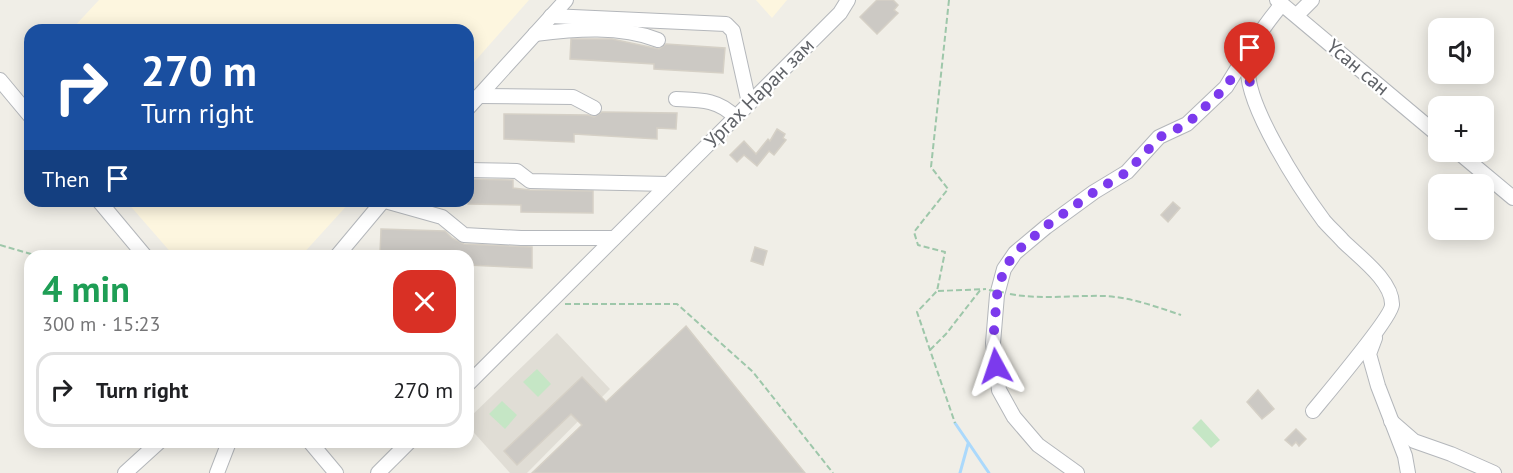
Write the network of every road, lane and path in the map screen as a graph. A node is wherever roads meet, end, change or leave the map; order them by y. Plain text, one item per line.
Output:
1 (566, 0) edge
2 (848, 0) edge
3 (949, 0) edge
4 (1311, 0) edge
5 (1279, 2) edge
6 (1297, 15) junction
7 (551, 16) junction
8 (535, 34) junction
9 (658, 40) dead end
10 (1255, 40) junction
11 (0, 80) edge
12 (479, 96) junction
13 (676, 99) dead end
14 (474, 101) edge
15 (749, 103) junction
16 (594, 108) dead end
17 (24, 109) edge
18 (735, 117) junction
19 (1428, 126) edge
20 (1470, 162) edge
21 (474, 170) edge
22 (668, 184) junction
23 (1513, 198) edge
24 (104, 207) edge
25 (379, 207) edge
26 (406, 207) edge
27 (614, 238) junction
28 (0, 245) edge
29 (141, 250) edge
30 (346, 250) edge
31 (24, 252) edge
32 (981, 289) junction
33 (937, 291) junction
34 (549, 304) junction
35 (1181, 315) dead end
36 (1378, 330) junction
37 (930, 350) dead end
38 (474, 378) edge
39 (1313, 411) dead end
40 (1389, 419) junction
41 (955, 423) dead end
42 (152, 448) edge
43 (227, 448) edge
44 (315, 448) edge
45 (403, 448) edge
46 (125, 473) edge
47 (217, 473) edge
48 (336, 473) edge
49 (378, 473) edge
50 (833, 473) edge
51 (1077, 473) edge
52 (1408, 473) edge
53 (1494, 473) edge

1 - 7 street
2 - 15 street, Ургах Наран зам
3 - 33 path
4 - 6 street
5 - 6 street, Үсан сан
5 - 10 street
6 - 19 street, Үсан сан
7 - 8 street
7 - 15 street
8 - 9 street
8 - 12 street
10 - 36 street
10 - 51 street
11 - 17 street
12 - 14 street
12 - 16 street
13 - 18 street
15 - 18 street, Ургах Наран зам
18 - 22 street, Ургах Наран зам
20 - 23 street
21 - 22 street
22 - 27 street, Ургах Наран зам
24 - 29 street
25 - 30 street
26 - 27 street
27 - 34 street, Ургах Наран зам
28 - 31 path
32 - 33 path
32 - 35 path, bridge
32 - 37 path
33 - 41 path
34 - 38 street, Ургах Наран зам
34 - 50 path
36 - 39 street
36 - 40 street
40 - 52 street
40 - 53 street
42 - 46 street
43 - 47 street
44 - 48 street
45 - 49 street

